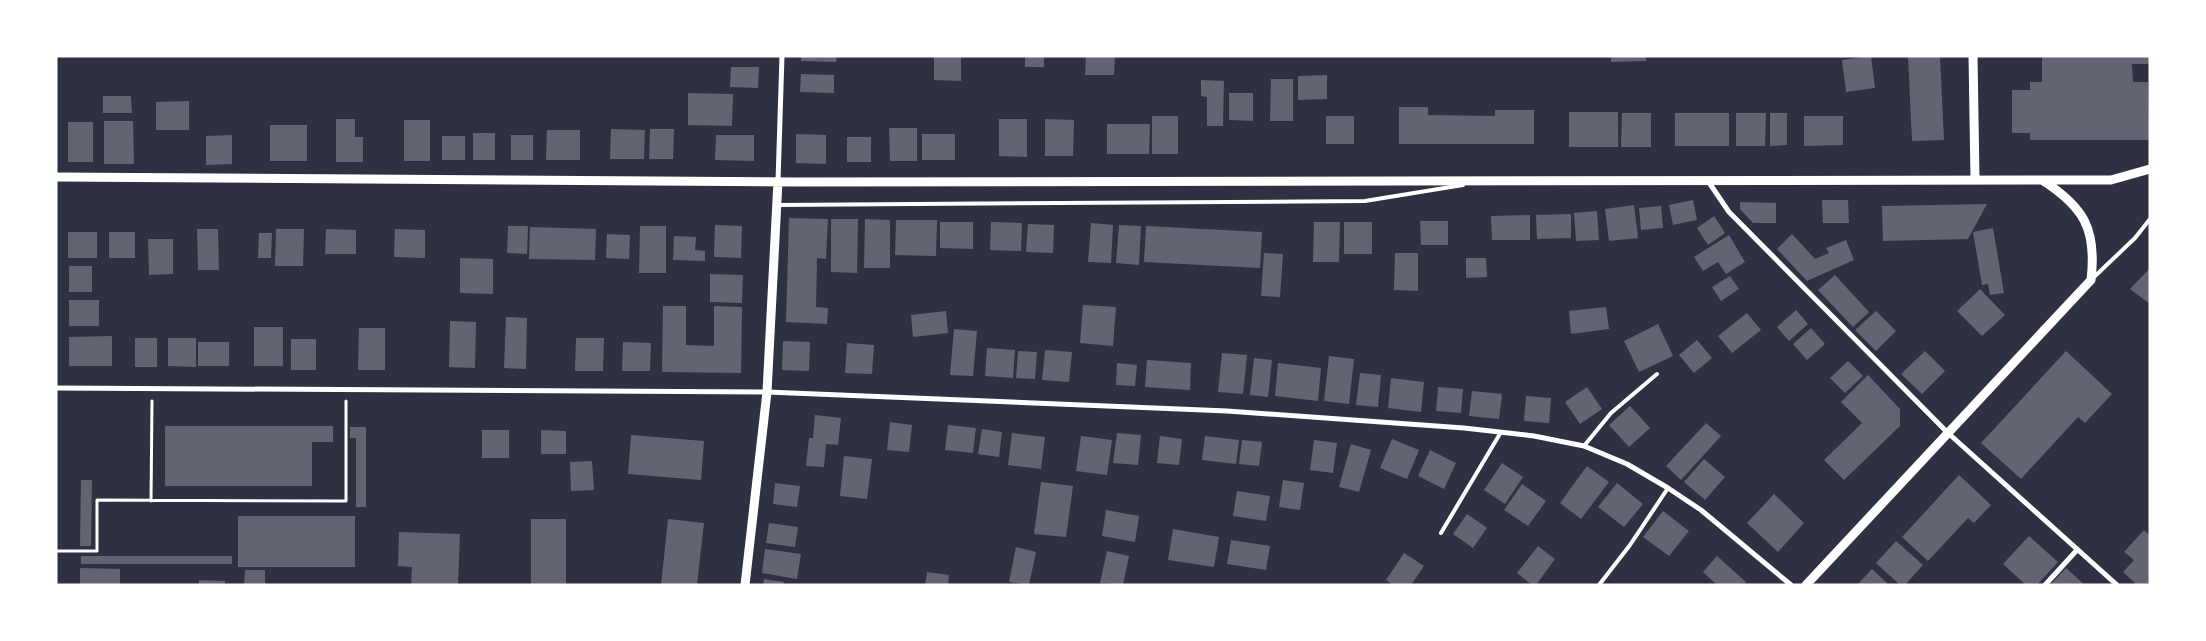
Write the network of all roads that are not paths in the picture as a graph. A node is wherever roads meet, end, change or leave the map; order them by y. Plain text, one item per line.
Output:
1 (782, 56) edge
2 (1973, 56) edge
3 (2150, 169) edge
4 (56, 177) edge
5 (1975, 179) junction
6 (1708, 180) junction
7 (2042, 180) junction
8 (778, 182) junction
9 (1475, 182) junction
10 (777, 205) junction
11 (2150, 219) edge
12 (2091, 280) junction
13 (1657, 374) dead end
14 (56, 388) edge
15 (767, 392) junction
16 (1501, 432) junction
17 (1948, 434) junction
18 (1584, 446) junction
19 (1668, 488) junction
20 (1441, 532) dead end
21 (2077, 550) junction
22 (745, 585) edge
23 (1599, 585) edge
24 (1791, 585) edge
25 (1806, 585) edge
26 (2046, 585) edge
27 (2117, 585) edge

1 - 8 street
2 - 5 street
3 - 7 street
4 - 8 street
5 - 6 street
5 - 7 street
6 - 9 street
6 - 17 street
7 - 12 street
8 - 9 street
8 - 10 street
9 - 10 lane
10 - 15 street
11 - 12 lane
12 - 17 street
13 - 18 lane
14 - 15 street
15 - 16 street
15 - 22 street
16 - 18 street
16 - 20 lane
17 - 21 street
17 - 25 street
18 - 19 street
19 - 23 lane
19 - 24 street
21 - 26 street
21 - 27 street

